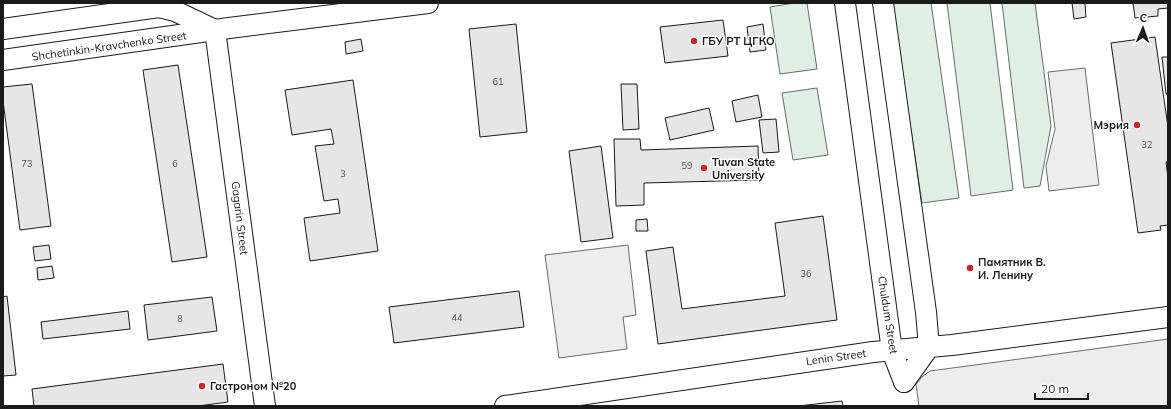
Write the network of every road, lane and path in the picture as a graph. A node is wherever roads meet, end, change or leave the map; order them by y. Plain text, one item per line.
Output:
1 (428, 3) edge
2 (845, 3) edge
3 (882, 3) edge
4 (3, 29) edge
5 (215, 30) junction
6 (3, 60) edge
7 (1168, 318) edge
8 (929, 347) junction
9 (892, 350) junction
10 (265, 406) edge
11 (505, 406) edge

1 - 5 street, Shchetinkin-Kravchenko Street
2 - 9 street, Chuldum Street
3 - 8 street
4 - 5 street, Shchetinkin-Kravchenko Street
5 - 6 street, Shchetinkin-Kravchenko Street
5 - 10 street, Gagarin Street
7 - 8 street, Lenin Street
8 - 9 street, Lenin Street
8 - 9 street, Chuldum Street
9 - 11 street, Lenin Street

